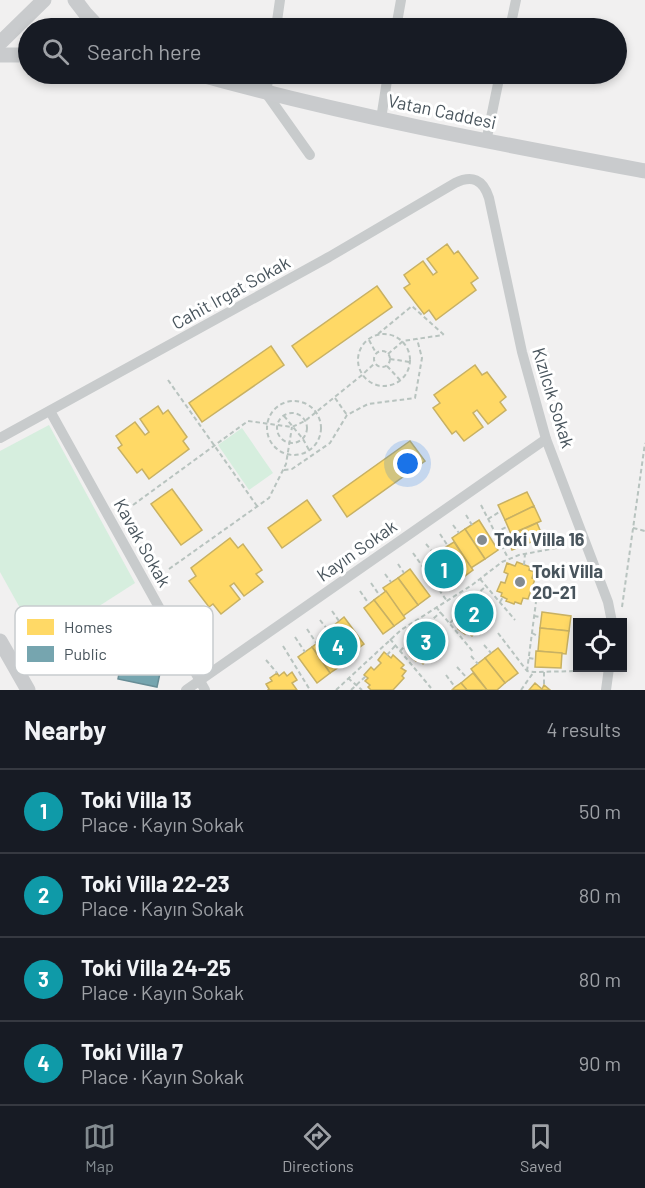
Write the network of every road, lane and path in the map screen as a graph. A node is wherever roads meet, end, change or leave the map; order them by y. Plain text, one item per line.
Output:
1 (44, 0) edge
2 (75, 0) edge
3 (280, 0) edge
4 (401, 0) edge
5 (516, 0) edge
6 (26, 18) edge
7 (90, 18) edge
8 (277, 18) edge
9 (398, 18) edge
10 (512, 18) edge
11 (18, 25) edge
12 (0, 43) edge
13 (0, 55) edge
14 (18, 55) edge
15 (234, 84) edge
16 (267, 84) edge
17 (386, 84) edge
18 (498, 84) edge
19 (266, 93) junction
20 (381, 119) junction
21 (486, 142) junction
22 (310, 155) dead end
23 (645, 171) edge
24 (476, 180) joint
25 (378, 334) junction
26 (368, 339) junction
27 (417, 339) junction
28 (403, 341) junction
29 (376, 353) junction
30 (388, 354) junction
31 (390, 359) junction
32 (410, 362) junction
33 (375, 363) junction
34 (387, 366) junction
35 (362, 375) junction
36 (168, 380) dead end
37 (400, 380) junction
38 (334, 397) junction
39 (50, 411) junction
40 (316, 412) junction
41 (347, 415) junction
42 (284, 416) junction
43 (305, 421) junction
44 (267, 423) junction
45 (278, 424) junction
46 (292, 427) junction
47 (0, 438) edge
48 (303, 439) junction
49 (546, 439) junction
50 (290, 443) junction
51 (645, 443) edge
52 (215, 445) junction
53 (309, 450) junction
54 (287, 454) junction
55 (284, 470) junction
56 (133, 505) dead end
57 (481, 505) dead end
58 (256, 507) junction
59 (501, 511) dead end
60 (466, 515) dead end
61 (488, 519) junction
62 (453, 525) dead end
63 (472, 525) dead end
64 (507, 526) dead end
65 (633, 528) junction
66 (645, 531) edge
67 (459, 533) dead end
68 (495, 533) junction
69 (440, 534) dead end
70 (508, 543) dead end
71 (426, 544) dead end
72 (448, 546) dead end
73 (502, 547) junction
74 (562, 547) dead end
75 (413, 554) dead end
76 (525, 554) junction
77 (435, 555) dead end
78 (508, 558) junction
79 (398, 564) dead end
80 (524, 565) dead end
81 (169, 569) dead end
82 (404, 573) dead end
83 (385, 574) dead end
84 (480, 579) junction
85 (391, 582) dead end
86 (371, 583) dead end
87 (486, 586) junction
88 (360, 591) dead end
89 (380, 596) dead end
90 (475, 596) dead end
91 (504, 597) dead end
92 (447, 601) junction
93 (500, 602) junction
94 (536, 602) dead end
95 (369, 604) dead end
96 (158, 606) edge
97 (436, 607) junction
98 (332, 611) dead end
99 (441, 612) junction
100 (620, 614) dead end
101 (534, 616) junction
102 (541, 617) dead end
103 (455, 618) dead end
104 (611, 618) edge
105 (320, 620) dead end
106 (514, 620) dead end
107 (339, 621) dead end
108 (428, 623) dead end
109 (450, 623) junction
110 (307, 629) dead end
111 (328, 630) dead end
112 (498, 633) dead end
113 (532, 633) junction
114 (295, 637) dead end
115 (539, 637) dead end
116 (390, 639) junction
117 (0, 641) edge
118 (317, 644) dead end
119 (407, 644) dead end
120 (484, 645) dead end
121 (283, 646) dead end
122 (395, 646) junction
123 (400, 651) junction
124 (305, 652) dead end
125 (474, 653) dead end
126 (492, 653) dead end
127 (387, 655) dead end
128 (471, 656) dead end
129 (529, 658) junction
130 (535, 659) dead end
131 (266, 660) dead end
132 (478, 664) dead end
133 (15, 667) edge
134 (457, 667) dead end
135 (526, 671) junction
136 (573, 671) edge
137 (534, 672) junction
138 (544, 672) junction
139 (608, 672) edge
140 (278, 673) dead end
141 (19, 675) edge
142 (446, 675) dead end
143 (366, 676) dead end
144 (348, 678) junction
145 (467, 678) dead end
146 (202, 685) edge
147 (356, 685) junction
148 (544, 685) dead end
149 (455, 687) dead end
150 (431, 688) dead end
151 (28, 690) edge
152 (186, 690) edge
153 (310, 690) edge
154 (336, 690) edge
155 (351, 690) edge
156 (362, 690) edge
157 (521, 690) edge
158 (606, 690) edge

1 - 6 street
2 - 7 street
3 - 8 street
4 - 9 street
5 - 10 street
11 - 12 street
13 - 14 street
15 - 19 street, Vatan Caddesi
16 - 19 street
17 - 20 street
18 - 21 street
19 - 20 street, Vatan Caddesi
19 - 22 street
20 - 21 street, Vatan Caddesi
21 - 23 street, Vatan Caddesi
24 - 39 street, Cahit Irgat Sokak
24 - 49 street, Kızılcık Sokak
25 - 26 path
25 - 27 path
25 - 28 path
26 - 29 path
26 - 35 path
27 - 28 path
27 - 41 path
28 - 30 path
28 - 32 path
29 - 30 path
29 - 33 path
30 - 31 path
31 - 32 path
31 - 34 path
32 - 37 path
33 - 34 path
33 - 35 path
34 - 37 path
35 - 37 path
35 - 38 path
36 - 52 path
38 - 40 path
38 - 41 path
39 - 47 street, Cahit Irgat Sokak
39 - 96 street, Kavak Sokak
40 - 43 path
40 - 44 path
40 - 53 path
41 - 55 path
42 - 43 path
42 - 45 path
42 - 46 path
43 - 46 path
43 - 48 path
44 - 45 path
44 - 52 path
44 - 54 path
45 - 46 path
45 - 50 path
46 - 48 path
46 - 50 path
48 - 50 path
48 - 53 path
49 - 104 street, Kızılcık Sokak
49 - 146 street, Kayın Sokak
50 - 54 path
51 - 65 path
52 - 56 path
52 - 58 path
53 - 54 path
54 - 55 path
55 - 58 path
57 - 61 path
58 - 81 path
59 - 61 path
60 - 63 path
61 - 68 path
62 - 67 path
64 - 68 path
65 - 66 path
65 - 100 path
68 - 73 path
69 - 72 path
70 - 73 path
71 - 77 path
73 - 78 path
74 - 76 path
75 - 92 path
76 - 78 path
76 - 80 path
78 - 84 path
79 - 82 path
83 - 85 path
84 - 87 path
84 - 92 path
86 - 89 path
87 - 90 path
87 - 93 path
88 - 95 path
91 - 93 path
92 - 97 path
93 - 106 path
94 - 101 path
97 - 99 path
97 - 116 path
98 - 107 path
99 - 108 path
99 - 109 path
101 - 102 path
101 - 113 path
103 - 109 path
105 - 111 path
109 - 125 path
110 - 118 path
112 - 135 path
113 - 115 path
113 - 129 path
114 - 124 path
116 - 122 path
116 - 144 path
117 - 133 street
119 - 123 path
120 - 126 path
121 - 153 path
122 - 123 path
122 - 127 path
123 - 150 path
128 - 132 path
129 - 130 path
129 - 135 path
131 - 140 path
134 - 145 path
135 - 137 path
136 - 138 path
137 - 138 path
137 - 157 path
138 - 148 path
139 - 158 street
141 - 151 street
142 - 149 path
143 - 147 path
144 - 147 path
144 - 154 path
146 - 152 street, Kayın Sokak
147 - 155 path
147 - 156 path

